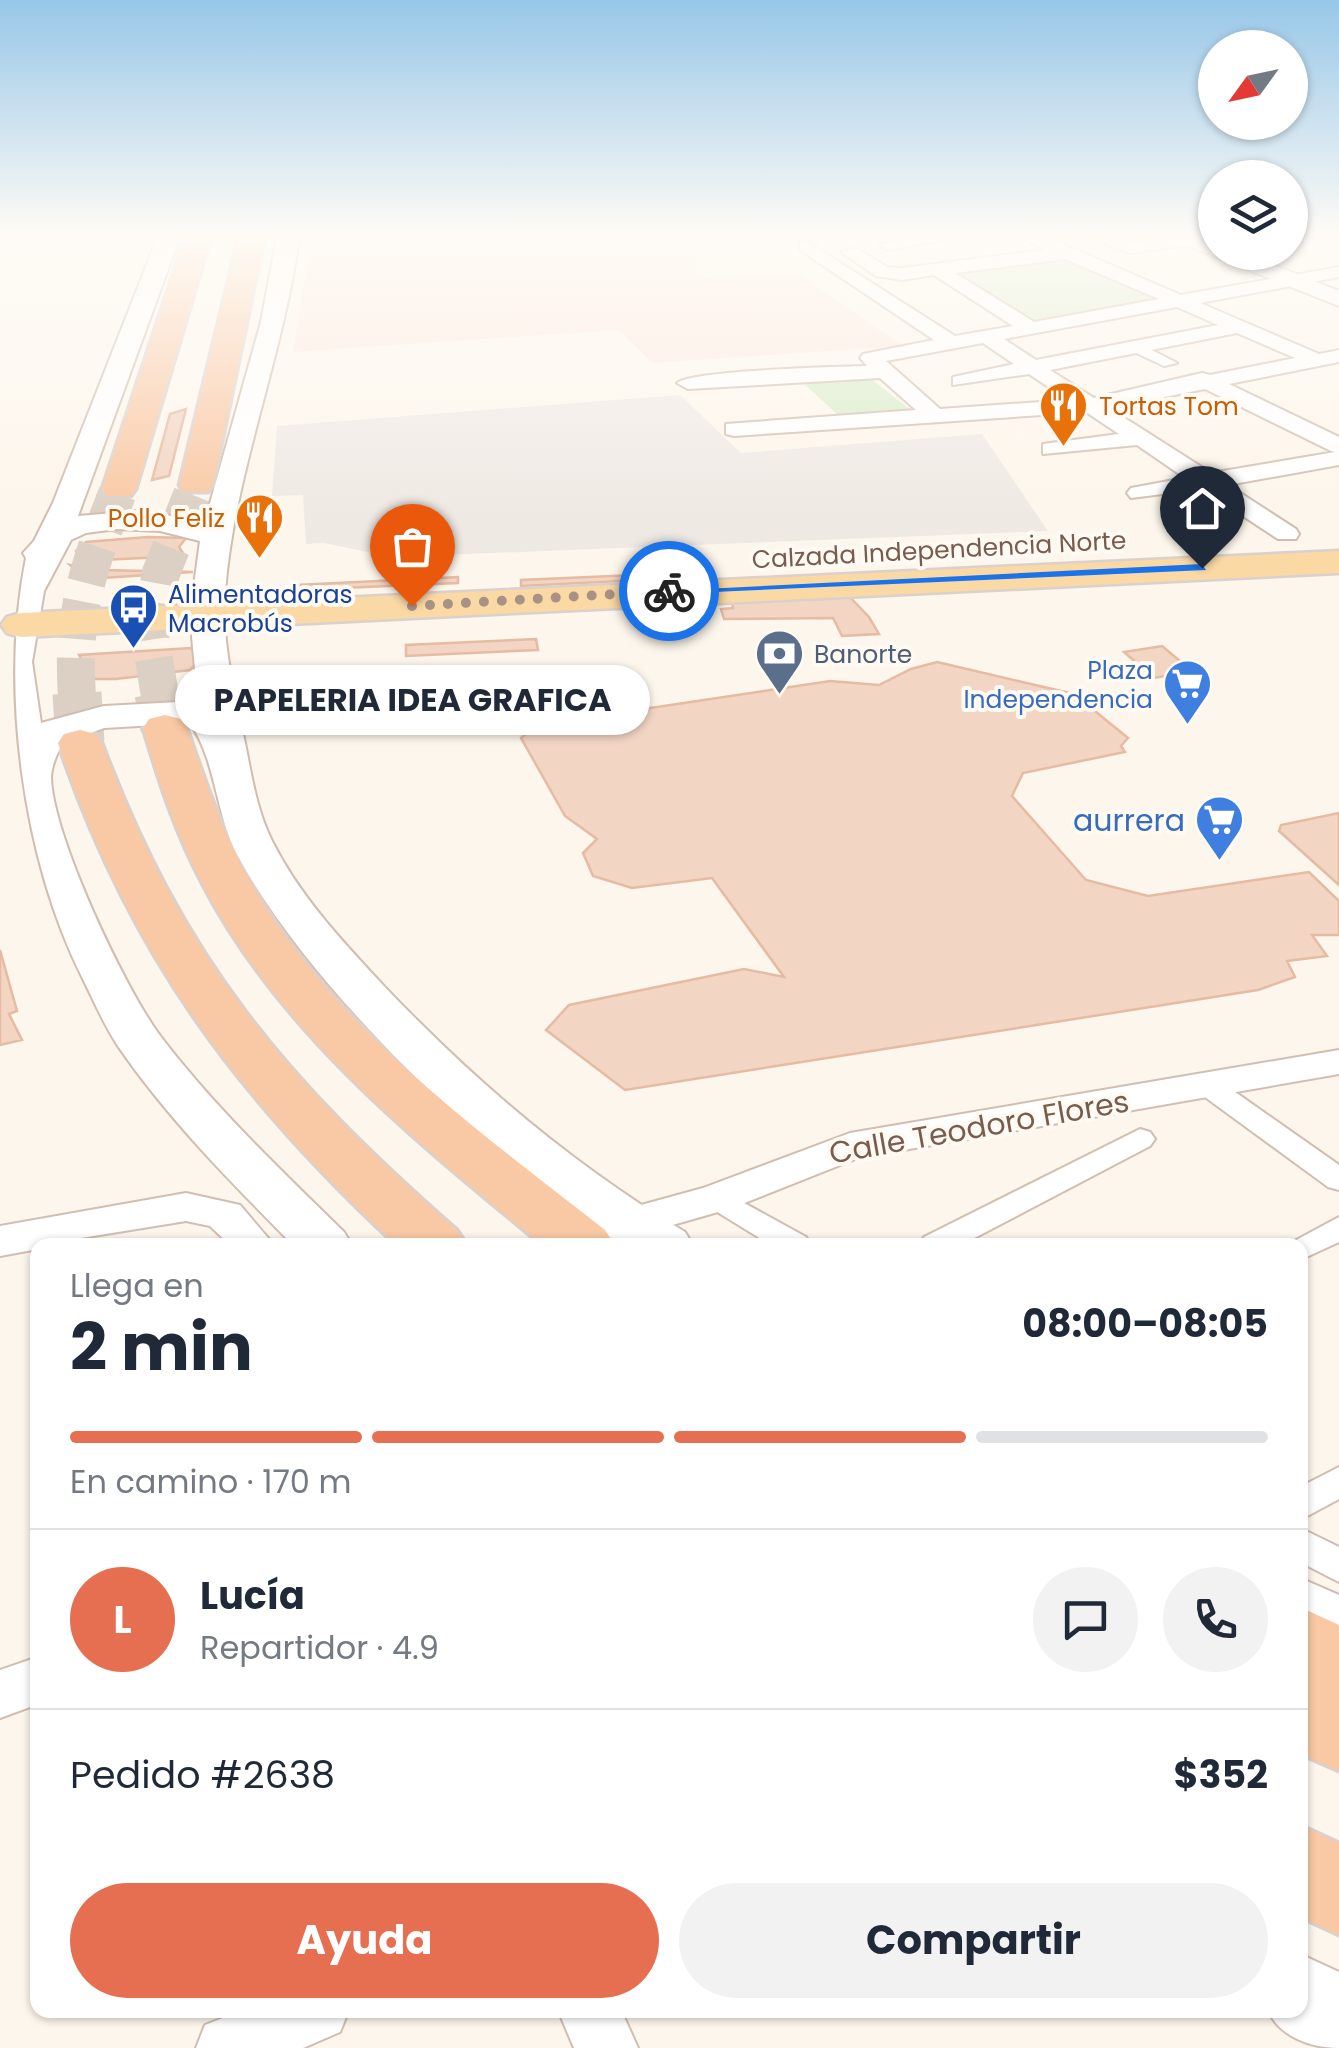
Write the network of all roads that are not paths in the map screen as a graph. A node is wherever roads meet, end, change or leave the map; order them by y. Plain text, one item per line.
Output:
1 (135, 327) edge
2 (170, 327) edge
3 (232, 327) edge
4 (271, 327) edge
5 (927, 327) edge
6 (1028, 327) edge
7 (1045, 327) edge
8 (1094, 327) edge
9 (1238, 327) joint
10 (1032, 329) junction
11 (988, 338) junction
12 (953, 344) junction
13 (1136, 347) junction
14 (1339, 356) edge
15 (1316, 360) junction
16 (1169, 363) joint
17 (1030, 367) junction
18 (1339, 370) edge
19 (882, 372) junction
20 (960, 381) dead end
21 (688, 382) dead end
22 (1207, 382) junction
23 (1090, 405) junction
24 (935, 416) junction
25 (734, 430) dead end
26 (1142, 438) junction
27 (1339, 446) edge
28 (1051, 449) dead end
29 (1339, 458) edge
30 (1210, 483) junction
31 (196, 485) tunnel mouth
32 (119, 489) tunnel mouth
33 (229, 492) junction
34 (1139, 493) dead end
35 (68, 502) junction
36 (1339, 532) edge
37 (1287, 534) junction
38 (219, 544) junction
39 (46, 549) junction
40 (1339, 562) edge
41 (10, 626) edge
42 (210, 630) junction
43 (165, 728) tunnel mouth
44 (80, 744) tunnel mouth
45 (228, 748) junction
46 (32, 771) junction
47 (1339, 1062) edge
48 (1208, 1086) junction
49 (1140, 1139) dead end
50 (1339, 1180) edge
51 (717, 1198) junction
52 (1339, 1228) edge
53 (605, 1234) edge
54 (247, 1238) edge
55 (318, 1238) edge
56 (428, 1238) edge
57 (783, 1238) edge
58 (949, 1238) edge
59 (0, 1240) edge
60 (1308, 1245) edge
61 (1339, 1481) edge
62 (1308, 1500) edge
63 (1308, 1548) edge
64 (1339, 1566) edge
65 (1308, 1611) edge
66 (1339, 1628) edge
67 (1308, 1646) edge
68 (1339, 1671) edge
69 (30, 1683) edge
70 (0, 1694) edge
71 (1308, 1716) edge
72 (1339, 1735) edge
73 (1308, 1872) edge
74 (1339, 1893) edge
75 (1308, 1998) edge
76 (299, 2018) edge
77 (593, 2018) edge
78 (1339, 2019) edge
79 (228, 2048) edge
80 (606, 2048) edge

1 - 35 street
2 - 32 highway
3 - 31 highway
4 - 33 street
5 - 12 street
6 - 10 street
7 - 10 street
8 - 13 street
9 - 13 street
9 - 15 street
10 - 11 street
11 - 12 street
11 - 17 street
12 - 19 street
13 - 16 street
13 - 17 street
14 - 15 street
15 - 18 street
15 - 22 street
16 - 22 street
17 - 20 street
17 - 23 street
19 - 21 street
19 - 24 street
22 - 23 street
22 - 27 street
23 - 24 street
23 - 26 street
24 - 25 street
26 - 28 street
26 - 30 street
29 - 30 street
30 - 34 street
30 - 37 street
33 - 35 street
33 - 38 street
35 - 39 street
36 - 37 main road, Calzada Independencia Norte
37 - 42 main road, Calzada Independencia Norte
38 - 39 street
38 - 42 street
39 - 41 street
40 - 42 main road, Calzada Independencia Norte
41 - 42 main road, Calzada Independencia Norte
41 - 42 street
41 - 46 street
42 - 45 street
43 - 53 highway
44 - 56 highway
45 - 46 street
45 - 53 street
46 - 55 street
47 - 48 street, Calle Teodoro Flores
48 - 50 street
48 - 51 street, Calle Teodoro Flores
49 - 58 street
51 - 53 street, Calle Teodoro Flores
51 - 57 street
52 - 60 street
54 - 59 street
61 - 62 street
63 - 64 street
65 - 66 street
67 - 68 highway
69 - 70 street
71 - 72 highway
73 - 74 highway
75 - 78 street
76 - 79 street
77 - 80 street

